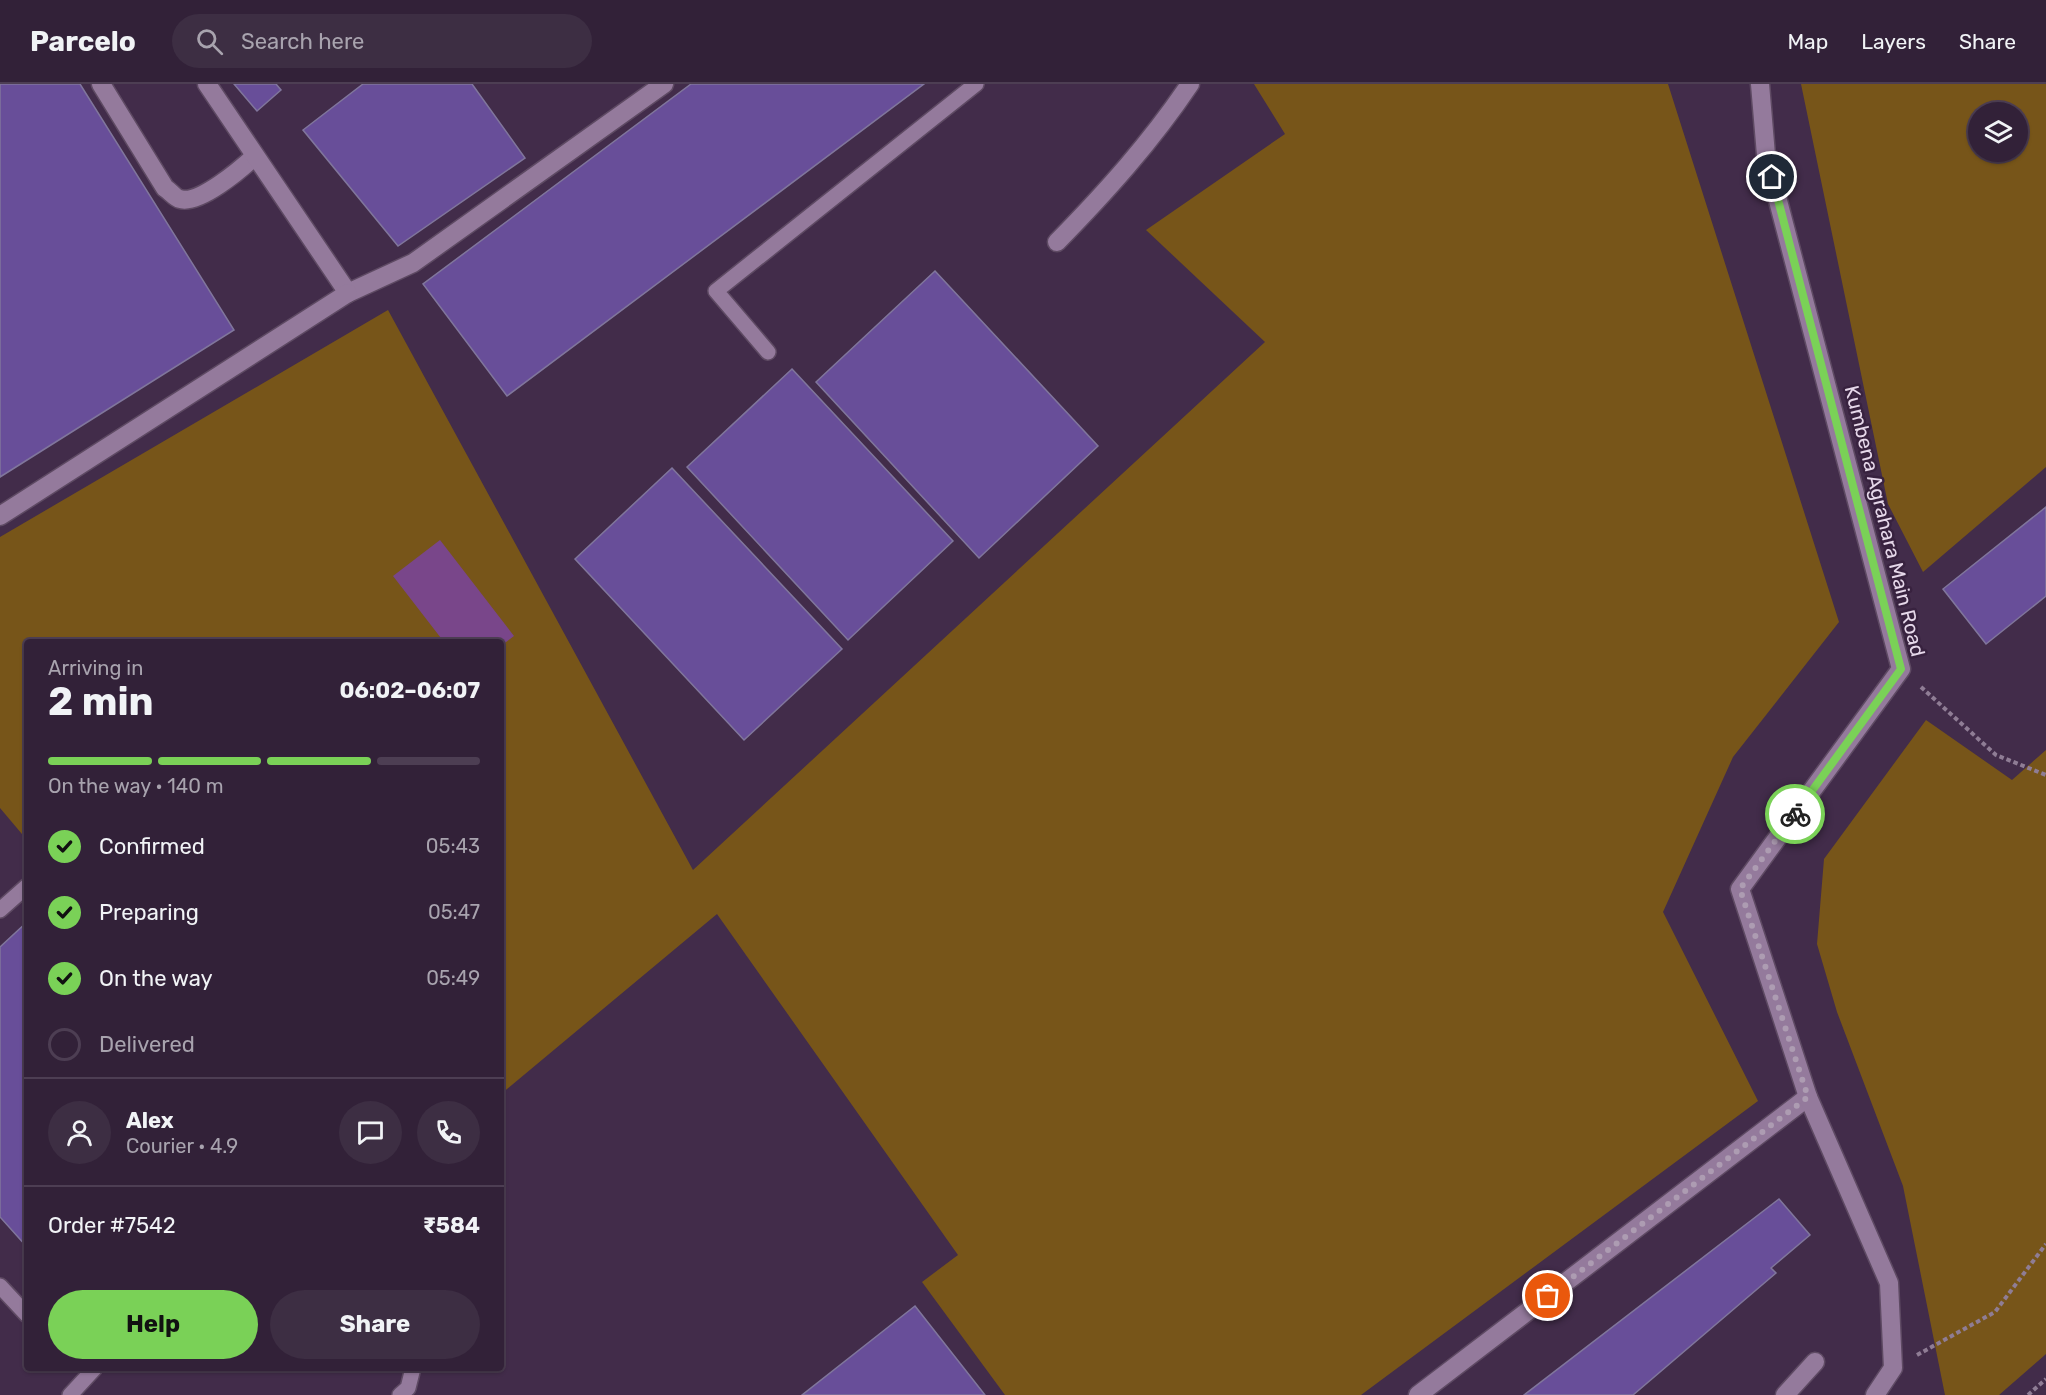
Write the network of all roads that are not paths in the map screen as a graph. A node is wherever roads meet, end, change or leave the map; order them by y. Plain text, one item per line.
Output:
1 (101, 84) edge
2 (207, 84) edge
3 (664, 84) edge
4 (976, 84) edge
5 (1190, 84) edge
6 (1760, 84) edge
7 (255, 156) junction
8 (1057, 242) dead end
9 (348, 293) junction
10 (768, 352) dead end
11 (0, 516) edge
12 (24, 889) edge
13 (0, 910) edge
14 (1808, 1097) junction
15 (0, 1286) edge
16 (24, 1312) edge
17 (1815, 1362) dead end
18 (92, 1371) edge
19 (412, 1371) edge
20 (70, 1395) edge
21 (400, 1395) edge
22 (1418, 1395) edge
23 (1785, 1395) edge
24 (1875, 1395) edge

1 - 7 street
2 - 7 street
3 - 9 street
4 - 10 lane
5 - 8 street
6 - 14 street, Kumbena Agrahara Main Road
7 - 9 street
9 - 11 street
12 - 13 lane
14 - 22 street
14 - 24 street, Kumbena Agrahara Main Road
15 - 16 lane
17 - 23 street
18 - 20 lane
19 - 21 lane

